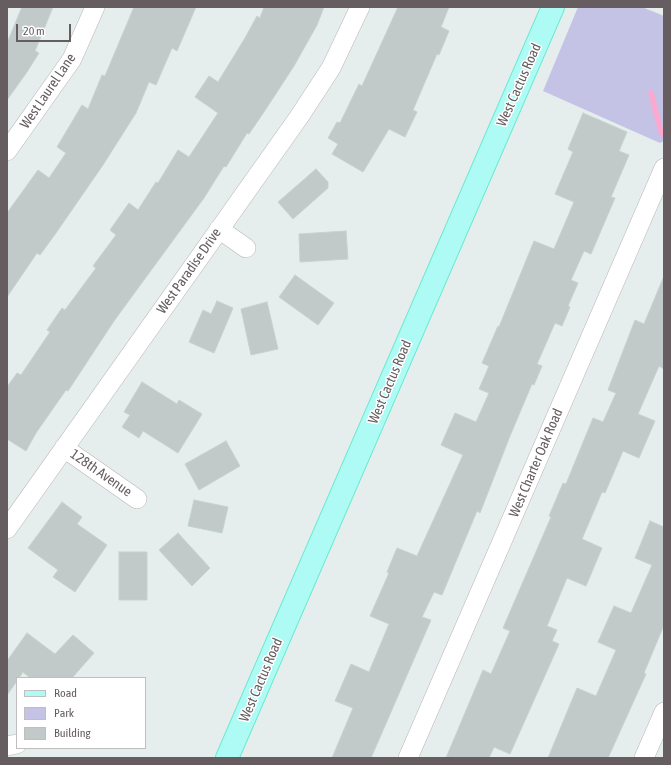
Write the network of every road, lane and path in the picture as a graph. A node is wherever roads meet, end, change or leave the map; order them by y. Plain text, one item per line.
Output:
1 (95, 7) edge
2 (360, 7) edge
3 (553, 7) edge
4 (7, 151) edge
5 (664, 168) edge
6 (219, 228) junction
7 (246, 248) dead end
8 (64, 448) junction
9 (137, 499) dead end
10 (7, 529) edge
11 (664, 712) edge
12 (226, 758) edge
13 (408, 758) edge
14 (644, 758) edge

1 - 4 street, West Laurel Lane
2 - 6 street, West Paradise Drive
3 - 12 main road, West Cactus Road
5 - 13 street, West Charter Oak Road
6 - 7 street
6 - 8 street, West Paradise Drive
8 - 9 street, 128th Avenue
8 - 10 street, West Paradise Drive
11 - 14 street

